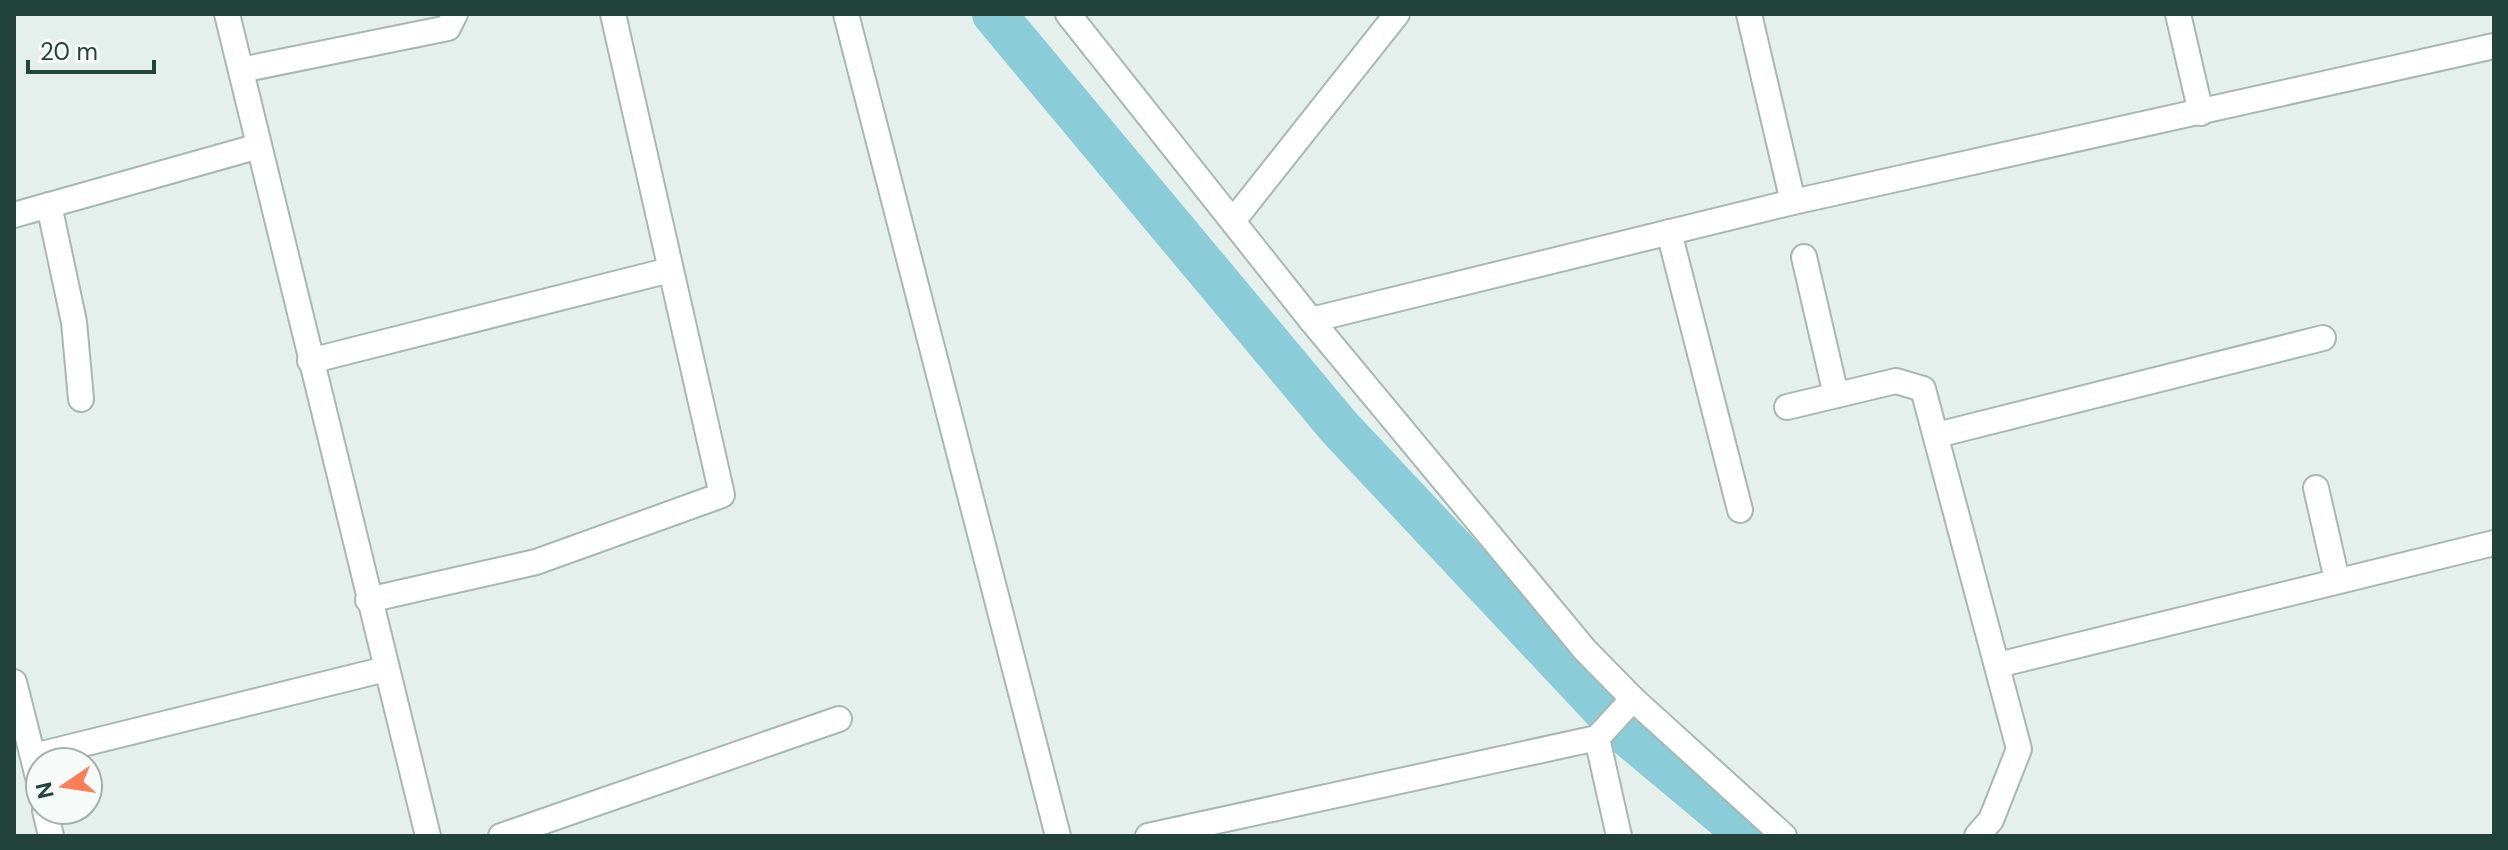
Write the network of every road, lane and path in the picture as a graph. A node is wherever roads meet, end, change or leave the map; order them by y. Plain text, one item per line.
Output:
1 (227, 14) edge
2 (455, 14) edge
3 (613, 14) edge
4 (846, 14) edge
5 (1068, 14) edge
6 (1397, 14) edge
7 (1749, 14) edge
8 (2178, 14) edge
9 (2494, 46) edge
10 (241, 70) junction
11 (2201, 113) junction
12 (259, 146) junction
13 (1793, 202) junction
14 (49, 205) junction
15 (14, 215) edge
16 (1233, 221) junction
17 (1669, 232) junction
18 (1804, 257) dead end
19 (670, 270) junction
20 (1311, 320) junction
21 (2323, 338) dead end
22 (310, 361) junction
23 (1836, 395) junction
24 (81, 399) dead end
25 (1787, 407) dead end
26 (1937, 435) junction
27 (2316, 488) dead end
28 (1740, 510) dead end
29 (2494, 543) edge
30 (2337, 580) junction
31 (368, 600) junction
32 (1998, 665) junction
33 (386, 669) junction
34 (14, 682) edge
35 (1633, 699) junction
36 (839, 719) dead end
37 (1600, 734) junction
38 (31, 746) edge
39 (74, 746) edge
40 (1996, 825) edge
41 (428, 836) edge
42 (501, 836) edge
43 (1058, 836) edge
44 (1148, 836) edge
45 (1619, 836) edge
46 (1784, 836) edge
47 (1977, 836) edge

1 - 10 street
2 - 10 street
3 - 19 street
4 - 43 street
5 - 16 street
6 - 16 street
7 - 13 street
8 - 11 street
9 - 11 street
10 - 12 street
11 - 13 street
12 - 14 street
12 - 22 street
13 - 17 street
14 - 15 street
14 - 24 street
16 - 20 street
17 - 20 street
17 - 28 street
18 - 23 street
19 - 22 street
19 - 31 street
20 - 35 street
21 - 26 street
22 - 31 street
23 - 25 street
23 - 26 street
26 - 32 street
27 - 30 street
29 - 30 street
30 - 32 street
31 - 33 street
32 - 40 street
33 - 39 street
33 - 41 street
34 - 38 street
35 - 37 street
35 - 46 street
36 - 42 street
37 - 44 street
37 - 45 street
40 - 47 street

